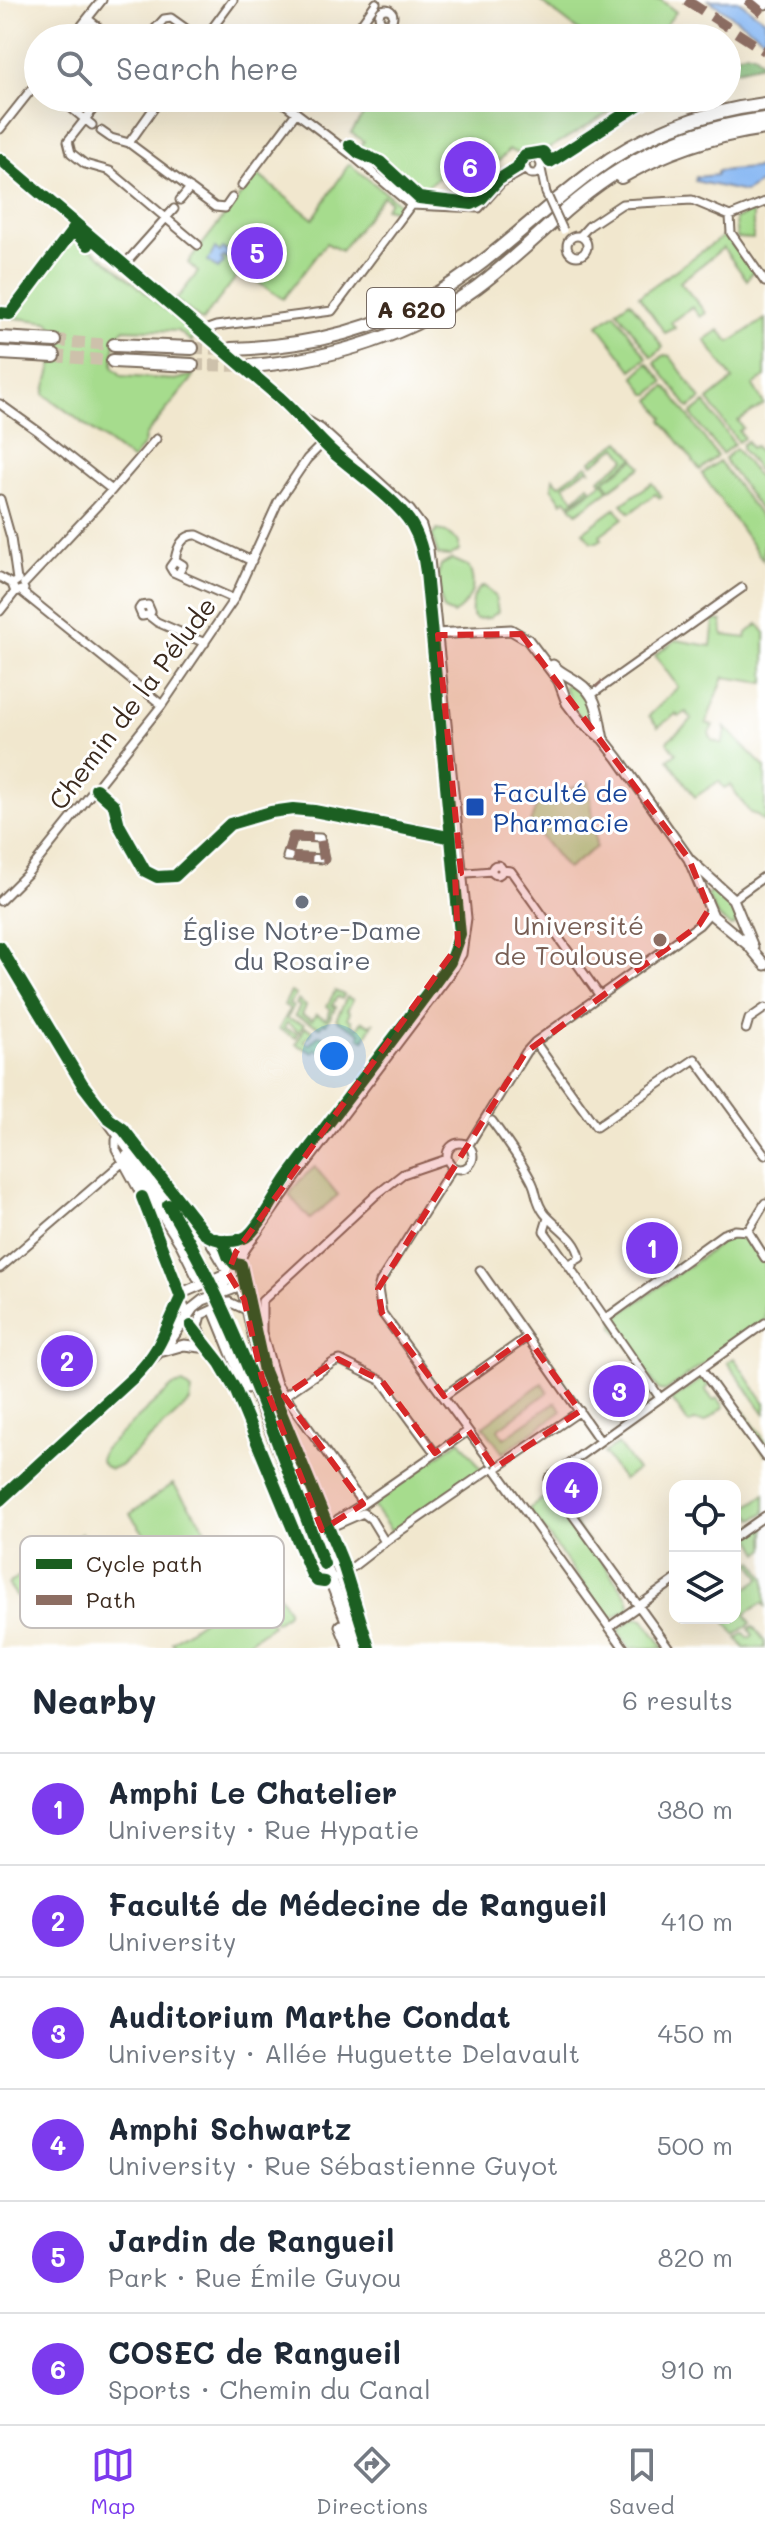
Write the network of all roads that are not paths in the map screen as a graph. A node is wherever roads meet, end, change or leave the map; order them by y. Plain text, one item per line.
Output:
1 (102, 0) edge
2 (233, 0) edge
3 (759, 0) edge
4 (765, 3) edge
5 (377, 4) edge
6 (88, 19) junction
7 (84, 24) edge
8 (94, 24) edge
9 (158, 24) edge
10 (179, 24) edge
11 (215, 24) edge
12 (362, 24) edge
13 (24, 99) edge
14 (765, 104) edge
15 (741, 108) edge
16 (76, 112) edge
17 (94, 112) edge
18 (151, 112) edge
19 (295, 112) edge
20 (724, 112) edge
21 (298, 114) junction
22 (765, 119) edge
23 (88, 122) junction
24 (765, 128) edge
25 (0, 129) edge
26 (101, 131) dead end
27 (129, 143) junction
28 (0, 159) edge
29 (541, 169) junction
30 (529, 172) junction
31 (242, 185) tunnel mouth
32 (190, 188) junction
33 (546, 193) junction
34 (232, 198) dead end
35 (180, 200) dead end
36 (765, 202) edge
37 (411, 205) junction
38 (174, 209) dead end
39 (567, 209) junction
40 (730, 216) junction
41 (166, 218) junction
42 (580, 236) junction
43 (568, 240) junction
44 (198, 245) dead end
45 (125, 264) junction
46 (765, 282) edge
47 (224, 326) junction
48 (202, 331) junction
49 (0, 338) edge
50 (211, 339) junction
51 (55, 341) tunnel mouth
52 (114, 345) tunnel mouth
53 (192, 348) tunnel mouth
54 (231, 349) tunnel mouth
55 (0, 353) edge
56 (54, 356) tunnel mouth
57 (113, 361) tunnel mouth
58 (192, 365) tunnel mouth
59 (253, 372) junction
60 (0, 404) edge
61 (156, 439) tunnel mouth
62 (327, 440) junction
63 (112, 490) junction
64 (0, 499) edge
65 (252, 561) junction
66 (0, 577) edge
67 (18, 586) junction
68 (742, 588) dead end
69 (234, 599) junction
70 (0, 611) edge
71 (148, 615) dead end
72 (436, 632) junction
73 (205, 643) junction
74 (573, 679) junction
75 (560, 686) junction
76 (591, 695) junction
77 (162, 705) junction
78 (598, 720) junction
79 (586, 725) junction
80 (603, 739) junction
81 (293, 837) joint
82 (689, 859) junction
83 (458, 874) junction
84 (765, 876) edge
85 (720, 886) junction
86 (704, 894) junction
87 (733, 899) junction
88 (0, 901) edge
89 (709, 909) junction
90 (741, 920) junction
91 (699, 925) junction
92 (724, 926) junction
93 (0, 947) edge
94 (756, 954) junction
95 (765, 965) edge
96 (600, 996) junction
97 (765, 1008) edge
98 (746, 1029) dead end
99 (535, 1042) junction
100 (83, 1085) junction
101 (109, 1119) junction
102 (492, 1121) dead end
103 (116, 1140) junction
104 (468, 1146) junction
105 (765, 1155) edge
106 (447, 1159) junction
107 (123, 1162) junction
108 (453, 1167) junction
109 (765, 1203) edge
110 (548, 1218) junction
111 (748, 1231) junction
112 (205, 1234) junction
113 (247, 1236) junction
114 (765, 1258) edge
115 (0, 1268) edge
116 (571, 1269) junction
117 (480, 1270) dead end
118 (232, 1276) junction
119 (201, 1279) junction
120 (181, 1297) junction
121 (246, 1310) junction
122 (219, 1311) dead end
123 (187, 1317) junction
124 (605, 1319) junction
125 (765, 1323) edge
126 (527, 1337) junction
127 (209, 1348) junction
128 (156, 1354) junction
129 (701, 1369) junction
130 (284, 1396) junction
131 (444, 1396) junction
132 (660, 1398) junction
133 (580, 1411) junction
134 (468, 1431) junction
135 (600, 1441) junction
136 (435, 1453) junction
137 (765, 1457) edge
138 (494, 1467) junction
139 (0, 1500) edge
140 (363, 1504) junction
141 (765, 1516) edge
142 (331, 1527) junction
143 (322, 1530) junction
144 (741, 1533) edge
145 (385, 1542) junction
146 (335, 1577) junction
147 (669, 1585) edge
148 (639, 1608) junction
149 (609, 1627) junction
150 (350, 1648) edge
151 (358, 1648) edge
152 (364, 1648) edge
153 (624, 1648) edge
154 (669, 1648) edge

1 - 6 street
2 - 11 street
3 - 4 main road
5 - 12 street
6 - 7 street
6 - 8 street
9 - 10 street
13 - 25 street
14 - 15 highway, A 620
16 - 23 street
17 - 23 street
18 - 27 street
19 - 21 street
20 - 54 highway, A 620
21 - 31 street
21 - 37 street
22 - 39 highway, A 620
23 - 41 street
24 - 39 highway
26 - 27 street
27 - 32 street
28 - 45 street
29 - 30 street
29 - 30 street
29 - 33 street
30 - 33 street
30 - 37 street
32 - 34 street
32 - 35 street
33 - 43 street, bridge
36 - 40 street
37 - 47 street
38 - 41 street
39 - 59 highway, A 620
40 - 42 street
40 - 46 street
41 - 44 street
41 - 45 street
42 - 43 street
42 - 43 street
45 - 48 street
47 - 48 street
47 - 50 street
48 - 50 street
49 - 51 highway
50 - 59 street, bridge
52 - 53 highway
55 - 56 highway
57 - 58 highway
59 - 62 street
60 - 63 street
61 - 63 street
62 - 65 street, Chemin de la Pélude
62 - 72 street
63 - 67 street
64 - 67 street
65 - 69 street, Chemin de la Pélude
65 - 69 street
66 - 67 street
67 - 70 street
67 - 77 street
68 - 76 street
69 - 73 street, Chemin de la Pélude
71 - 73 street
72 - 74 street
72 - 75 street
72 - 83 street
73 - 77 street, Chemin de la Pélude
74 - 75 street
74 - 76 street
75 - 79 street
76 - 78 street
77 - 88 street, Chemin de la Pélude
78 - 79 street
78 - 80 street
79 - 80 street
80 - 82 street
81 - 81 street
82 - 85 street
82 - 86 street
83 - 96 street
83 - 113 street
83 - 118 street
84 - 87 street
85 - 86 street
85 - 87 street
86 - 89 street
87 - 90 street
89 - 91 street
89 - 92 street
90 - 92 street
90 - 94 street
91 - 92 street
91 - 96 street
92 - 94 street
93 - 100 main road
94 - 95 street
96 - 99 street
97 - 98 street
99 - 104 street
99 - 105 street
100 - 101 main road
100 - 103 main road
101 - 112 street
101 - 119 main road
102 - 110 street
103 - 107 street
103 - 119 main road
104 - 106 street
104 - 108 street
106 - 108 street
106 - 130 street
107 - 115 street
107 - 120 street
108 - 131 street
109 - 111 street
110 - 116 street
110 - 116 street
111 - 114 street
111 - 124 street
112 - 113 street
112 - 118 street
113 - 118 street
116 - 124 street
117 - 126 street
118 - 119 street
118 - 121 street
118 - 123 street
119 - 120 street
119 - 123 street
120 - 123 street
120 - 128 street
121 - 127 street
121 - 143 street
122 - 146 main road
123 - 127 street
123 - 128 street
124 - 132 street
125 - 129 street
126 - 131 street
126 - 133 street
127 - 128 street
127 - 146 street
128 - 139 street
129 - 132 street
129 - 137 street
130 - 136 street
130 - 140 street
131 - 134 street
132 - 135 street
133 - 135 street
133 - 138 street
134 - 136 street
134 - 138 street
135 - 148 street
136 - 140 street
138 - 145 street
138 - 149 street
140 - 142 street
141 - 144 street
142 - 143 street
142 - 145 street
143 - 146 street
145 - 146 street
146 - 150 main road
146 - 151 main road
146 - 152 street
147 - 148 street
148 - 149 street
148 - 154 street
149 - 153 street

